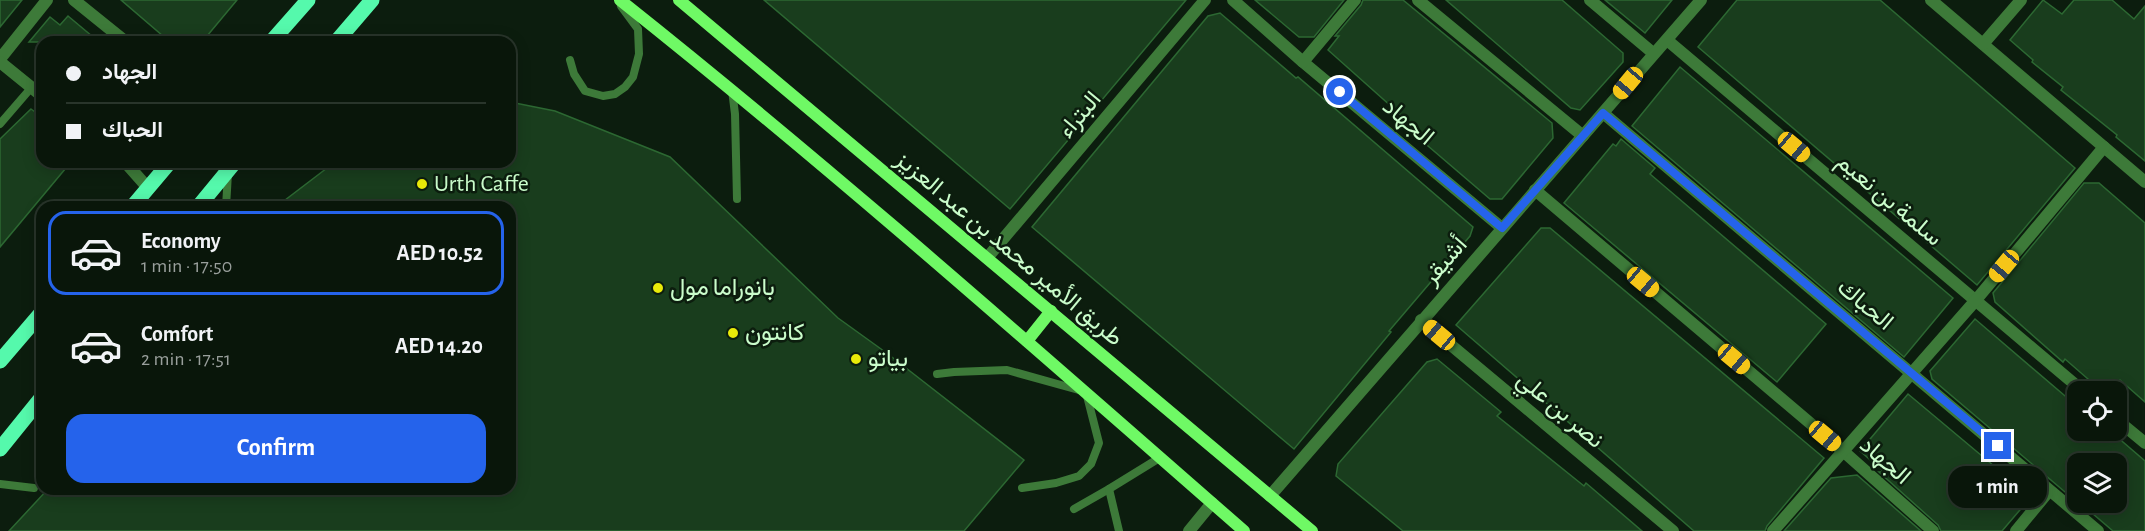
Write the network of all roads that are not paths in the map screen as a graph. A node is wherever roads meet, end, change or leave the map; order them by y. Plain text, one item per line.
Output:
1 (47, 0) edge
2 (74, 0) edge
3 (308, 0) edge
4 (372, 0) edge
5 (618, 0) edge
6 (679, 0) edge
7 (1205, 0) edge
8 (1233, 0) edge
9 (1355, 0) edge
10 (1418, 0) edge
11 (1590, 0) edge
12 (1701, 0) edge
13 (1931, 0) edge
14 (2021, 0) edge
15 (119, 36) edge
16 (276, 36) edge
17 (341, 36) edge
18 (1667, 40) junction
19 (1983, 44) junction
20 (1653, 53) junction
21 (0, 60) edge
22 (570, 60) dead end
23 (1303, 62) junction
24 (31, 88) junction
25 (732, 89) junction
26 (36, 92) edge
27 (1603, 113) junction
28 (0, 124) edge
29 (1583, 136) junction
30 (2104, 147) junction
31 (130, 168) edge
32 (165, 168) edge
33 (230, 168) edge
34 (232, 168) edge
35 (2145, 182) edge
36 (148, 188) junction
37 (1534, 190) junction
38 (737, 199) dead end
39 (137, 201) edge
40 (203, 201) edge
41 (227, 201) edge
42 (1502, 228) junction
43 (987, 258) junction
44 (1976, 300) junction
45 (1051, 311) junction
46 (36, 319) edge
47 (1421, 320) junction
48 (1027, 341) junction
49 (0, 361) edge
50 (1912, 373) junction
51 (937, 374) dead end
52 (2071, 381) edge
53 (1086, 392) junction
54 (36, 404) edge
55 (2127, 428) edge
56 (2145, 443) edge
57 (0, 449) edge
58 (1843, 451) junction
59 (1161, 457) junction
60 (0, 484) edge
61 (34, 488) dead end
62 (1022, 489) dead end
63 (1109, 489) junction
64 (2049, 490) junction
65 (1270, 496) junction
66 (1212, 503) junction
67 (1074, 509) dead end
68 (1119, 531) edge
69 (1189, 531) edge
70 (1244, 531) edge
71 (1312, 531) edge
72 (1673, 531) edge
73 (1773, 531) edge
74 (1933, 531) edge
75 (2016, 531) edge
76 (2098, 531) edge

1 - 21 street
2 - 15 street
3 - 16 main road
4 - 17 main road
5 - 22 lane
5 - 25 main road
6 - 43 main road, طريق الأمير محمد بن عبد العزيز
7 - 43 street, البتراء
8 - 23 street, الجهاد
9 - 23 street
10 - 29 street
11 - 20 street
12 - 18 street, أشيقر
13 - 19 street
14 - 19 street
18 - 20 street, أشيقر
18 - 44 street, سلمة بن نعيم
19 - 30 street
20 - 27 street, أشيقر
21 - 24 street
23 - 42 street, الجهاد
24 - 26 street
24 - 28 lane
25 - 38 lane
25 - 48 main road
27 - 29 street, أشيقر
27 - 50 street, الحباك
29 - 37 street, أشيقر
30 - 35 street
30 - 44 street
31 - 36 street
32 - 36 main road
33 - 40 main road
34 - 41 lane
36 - 39 main road
37 - 42 street, أشيقر
37 - 58 street, الجهاد
42 - 47 street, أشيقر
43 - 45 main road, طريق الأمير محمد بن عبد العزيز
44 - 50 street
44 - 52 street, سلمة بن نعيم
45 - 48 main road
45 - 65 main road, طريق الأمير محمد بن عبد العزيز
46 - 49 main road
47 - 65 street, أشيقر
47 - 72 street, نصر بن علي
48 - 53 main road
50 - 58 street
50 - 64 street, الحباك
51 - 53 lane
53 - 59 main road
53 - 62 lane
54 - 57 main road
55 - 56 street
58 - 73 street
58 - 74 street, الجهاد
59 - 63 lane
59 - 66 main road
60 - 61 lane
63 - 67 lane
63 - 68 lane
64 - 75 street
64 - 76 street, الحباك
65 - 71 main road, طريق الأمير محمد بن عبد العزيز
66 - 69 street
66 - 70 main road

